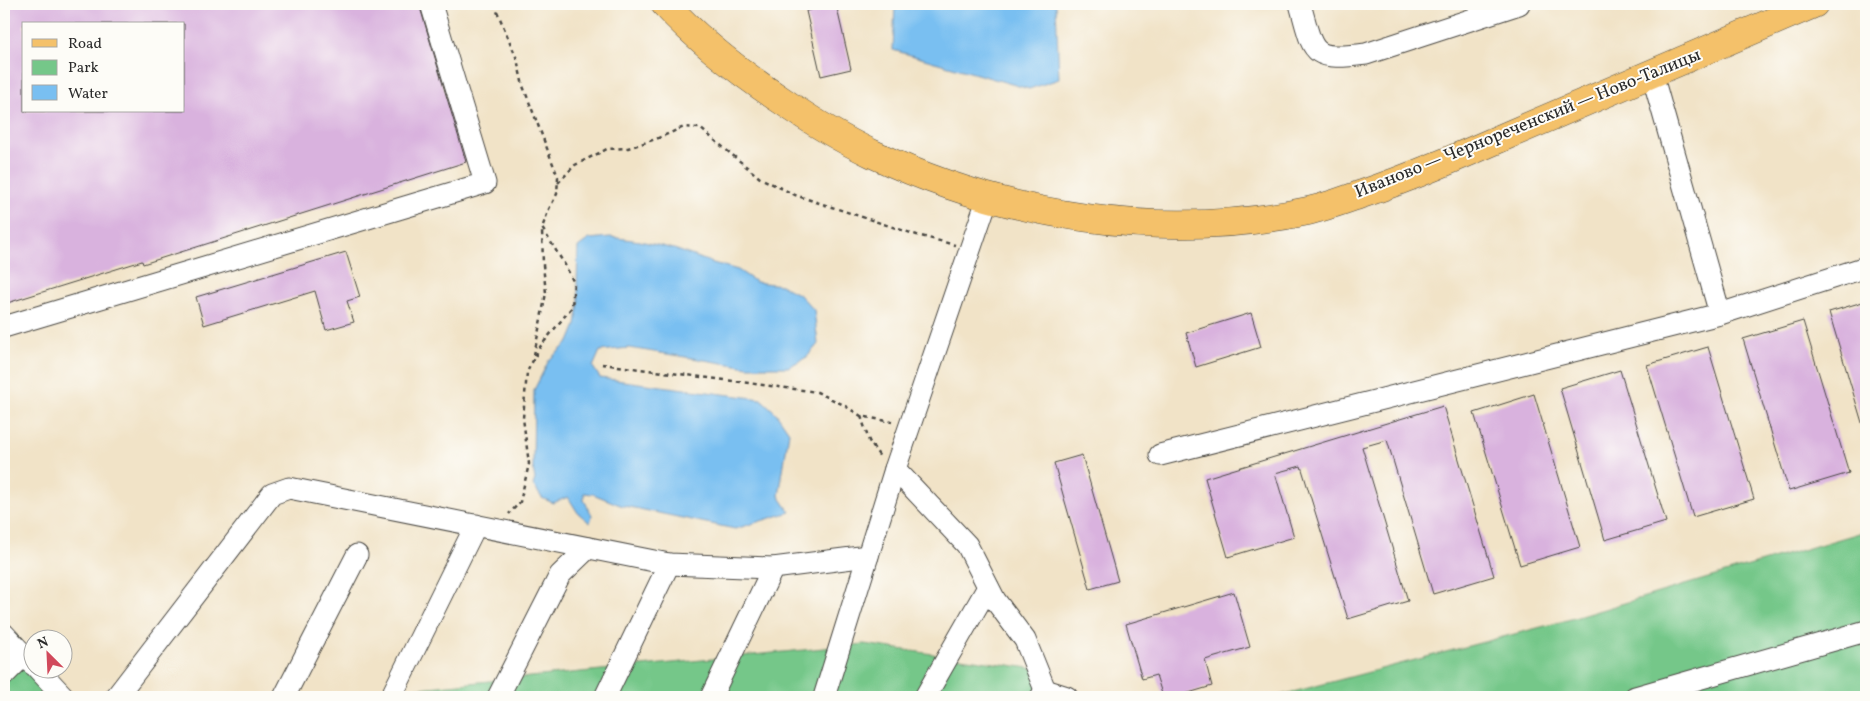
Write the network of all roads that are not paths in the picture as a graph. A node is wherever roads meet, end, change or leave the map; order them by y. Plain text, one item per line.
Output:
1 (431, 4) edge
2 (665, 4) edge
3 (1300, 4) edge
4 (1519, 4) edge
5 (1814, 4) edge
6 (1652, 74) junction
7 (988, 197) junction
8 (1866, 268) edge
9 (1720, 314) junction
10 (4, 327) edge
11 (1160, 455) dead end
12 (895, 469) junction
13 (481, 526) junction
14 (588, 548) junction
15 (357, 555) dead end
16 (868, 556) junction
17 (669, 564) junction
18 (772, 568) junction
19 (988, 587) junction
20 (1866, 631) edge
21 (4, 634) edge
22 (22, 653) edge
23 (22, 667) edge
24 (4, 676) edge
25 (46, 678) edge
26 (1045, 695) edge
27 (64, 697) edge
28 (116, 697) edge
29 (284, 697) edge
30 (391, 697) edge
31 (498, 697) edge
32 (605, 697) edge
33 (711, 697) edge
34 (824, 697) edge
35 (925, 697) edge
36 (1067, 697) edge
37 (1635, 697) edge

1 - 10 street
2 - 7 main road, Иваново — Чернореченский — Ново-Талицы
3 - 4 street
5 - 6 main road, Иваново — Чернореченский — Ново-Талицы
6 - 7 main road, Иваново — Чернореченский — Ново-Талицы
6 - 9 street
7 - 12 street
8 - 9 street
9 - 11 street
12 - 16 street
12 - 19 street
13 - 14 street
13 - 28 street
13 - 30 street
14 - 17 street
14 - 31 street
15 - 29 street
16 - 18 street
16 - 34 street
17 - 18 street
17 - 32 street
18 - 33 street
19 - 26 street
19 - 35 street
20 - 37 street
21 - 22 street
23 - 24 street
25 - 27 street
26 - 36 street

